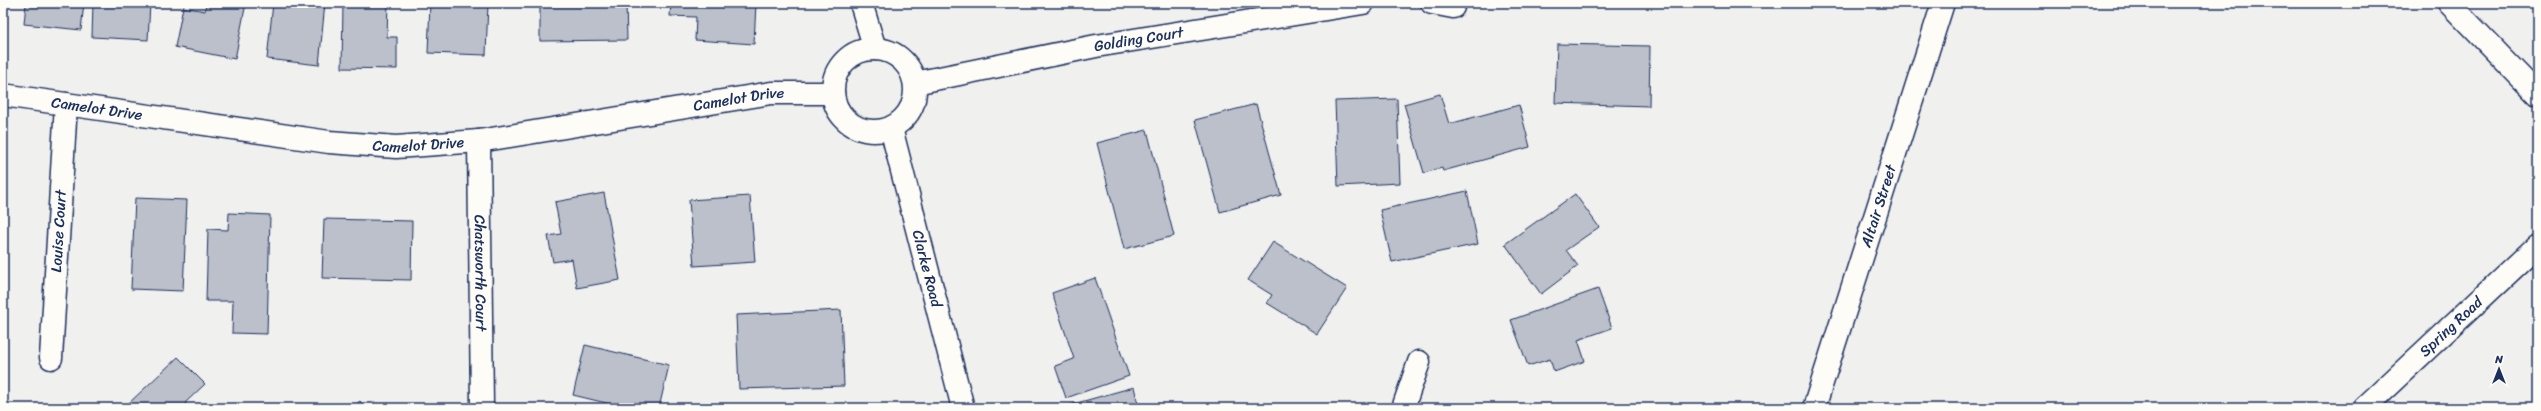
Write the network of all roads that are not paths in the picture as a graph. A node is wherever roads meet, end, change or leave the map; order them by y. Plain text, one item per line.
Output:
1 (861, 3) edge
2 (1363, 3) edge
3 (1943, 3) edge
4 (2449, 3) edge
5 (875, 49) junction
6 (915, 83) junction
7 (833, 93) junction
8 (3, 95) edge
9 (2538, 95) edge
10 (66, 104) junction
11 (891, 128) junction
12 (479, 141) junction
13 (2538, 245) edge
14 (51, 358) dead end
15 (1419, 362) dead end
16 (482, 406) dead end
17 (963, 408) edge
18 (1403, 408) edge
19 (1814, 408) edge
20 (2364, 408) edge

1 - 5 street
2 - 6 street, Golding Court
3 - 19 street, Altair Street
4 - 9 street
5 - 6 street
5 - 7 street
6 - 11 street
7 - 11 street
7 - 12 street, Camelot Drive
8 - 10 street, Camelot Drive
10 - 12 street, Camelot Drive
10 - 14 street, Louise Court
11 - 17 street, Clarke Road
12 - 16 street, Chatsworth Court
13 - 20 street, Spring Road
15 - 18 street

